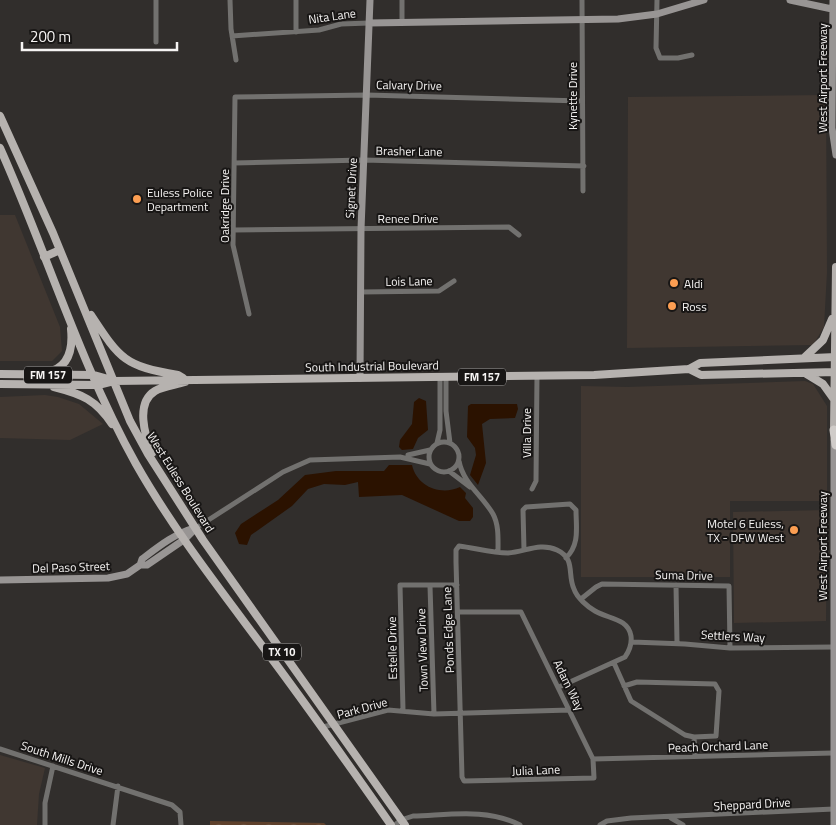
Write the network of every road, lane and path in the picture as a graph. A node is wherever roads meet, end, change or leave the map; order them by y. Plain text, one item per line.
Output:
1 (156, 0) edge
2 (230, 0) edge
3 (296, 0) edge
4 (370, 0) edge
5 (402, 0) edge
6 (582, 0) edge
7 (657, 0) edge
8 (704, 0) edge
9 (790, 0) edge
10 (832, 0) edge
11 (832, 9) junction
12 (657, 14) junction
13 (582, 20) junction
14 (402, 22) junction
15 (369, 23) junction
16 (296, 32) junction
17 (232, 36) junction
18 (156, 42) dead end
19 (692, 55) dead end
20 (236, 60) dead end
21 (367, 95) junction
22 (235, 97) joint
23 (582, 101) junction
24 (0, 116) edge
25 (0, 148) edge
26 (836, 155) edge
27 (364, 160) junction
28 (234, 163) junction
29 (584, 166) junction
30 (12, 176) junction
31 (30, 183) junction
32 (583, 192) dead end
33 (361, 229) junction
34 (234, 230) junction
35 (519, 235) dead end
36 (60, 250) junction
37 (44, 257) junction
38 (836, 267) edge
39 (454, 281) dead end
40 (361, 292) junction
41 (82, 301) junction
42 (835, 311) edge
43 (249, 314) dead end
44 (71, 322) junction
45 (804, 357) junction
46 (835, 357) edge
47 (689, 369) junction
48 (803, 372) junction
49 (835, 372) edge
50 (0, 374) edge
51 (33, 375) junction
52 (94, 375) junction
53 (537, 375) junction
54 (443, 377) junction
55 (360, 378) junction
56 (195, 379) junction
57 (184, 380) junction
58 (114, 381) junction
59 (38, 383) junction
60 (0, 384) edge
61 (98, 385) junction
62 (835, 398) edge
63 (834, 430) junction
64 (437, 443) junction
65 (450, 443) junction
66 (836, 445) edge
67 (127, 448) junction
68 (430, 450) junction
69 (400, 457) junction
70 (459, 461) junction
71 (430, 464) junction
72 (159, 471) junction
73 (449, 471) junction
74 (532, 490) dead end
75 (474, 491) junction
76 (196, 528) junction
77 (182, 536) junction
78 (524, 550) junction
79 (498, 552) junction
80 (566, 558) junction
81 (0, 580) edge
82 (457, 585) junction
83 (676, 585) junction
84 (430, 586) junction
85 (581, 599) junction
86 (458, 612) junction
87 (632, 642) junction
88 (677, 643) junction
89 (833, 647) junction
90 (730, 648) junction
91 (614, 663) junction
92 (624, 686) junction
93 (559, 687) junction
94 (403, 710) junction
95 (570, 710) junction
96 (434, 714) junction
97 (461, 714) junction
98 (334, 726) junction
99 (323, 728) junction
100 (694, 737) junction
101 (0, 749) edge
102 (833, 752) junction
103 (695, 756) junction
104 (593, 759) junction
105 (53, 766) junction
106 (462, 777) joint
107 (118, 786) junction
108 (834, 809) junction
109 (670, 818) junction
110 (401, 823) edge
111 (45, 825) edge
112 (113, 825) edge
113 (181, 825) edge
114 (391, 825) edge
115 (520, 825) edge
116 (600, 825) edge
117 (683, 825) edge
118 (834, 825) edge

1 - 18 street
2 - 17 street
3 - 16 street
4 - 15 street, Signet Drive
5 - 14 street
6 - 13 street, Kynette Drive
7 - 12 street
8 - 12 street, Nita Lane
9 - 11 street
10 - 11 street, West Airport Freeway
11 - 26 street, West Airport Freeway
12 - 13 street, Nita Lane
12 - 19 street
13 - 14 street, Nita Lane
13 - 23 street, Kynette Drive
14 - 15 street, Nita Lane
15 - 16 street, Nita Lane
15 - 21 street, Signet Drive
16 - 17 street, Nita Lane
17 - 20 street
21 - 22 street, Calvary Drive
21 - 23 street, Calvary Drive
21 - 27 street, Signet Drive
22 - 28 street, Oakridge Drive
23 - 29 street, Kynette Drive
24 - 31 main road, West Euless Boulevard / TX 10
25 - 30 main road, TX 10
27 - 28 street, Brasher Lane
27 - 29 street, Brasher Lane
27 - 33 street, Signet Drive
28 - 34 street, Oakridge Drive
29 - 32 street, Kynette Drive
30 - 31 main road
30 - 37 main road, TX 10
31 - 36 main road, West Euless Boulevard / TX 10
33 - 34 street, Renee Drive
33 - 35 street, Renee Drive
33 - 40 street, Signet Drive
34 - 43 street, Oakridge Drive
36 - 37 main road
36 - 41 main road, West Euless Boulevard / TX 10
37 - 44 main road, TX 10
38 - 42 main road, West Airport Freeway
39 - 40 street, Lois Lane
40 - 55 street, Signet Drive
41 - 57 main road
41 - 58 main road, West Euless Boulevard / TX 10
42 - 45 main road
42 - 46 main road, West Airport Freeway
44 - 51 main road
44 - 52 main road, TX 10
45 - 46 main road, South Industrial Boulevard / FM 157
45 - 47 main road, South Industrial Boulevard / FM 157
46 - 49 main road, West Airport Freeway
47 - 48 main road, South Industrial Boulevard / FM 157
47 - 53 main road, South Industrial Boulevard / FM 157
48 - 49 main road, South Industrial Boulevard / FM 157
48 - 62 main road
49 - 62 main road, West Airport Freeway
50 - 51 main road, South Industrial Boulevard / FM 157
51 - 52 main road, South Industrial Boulevard / FM 157
52 - 58 main road, South Industrial Boulevard / FM 157
52 - 61 main road, TX 10
53 - 54 main road, South Industrial Boulevard / FM 157
53 - 74 street, Villa Drive
54 - 55 main road, South Industrial Boulevard / FM 157
54 - 64 street
54 - 65 street
55 - 56 main road, South Industrial Boulevard / FM 157
56 - 57 main road, South Industrial Boulevard / FM 157
56 - 72 main road
57 - 58 main road, South Industrial Boulevard / FM 157
58 - 61 main road, South Industrial Boulevard / FM 157
58 - 72 main road, West Euless Boulevard / TX 10
59 - 60 main road, South Industrial Boulevard / FM 157
59 - 61 main road, South Industrial Boulevard / FM 157
59 - 67 main road
61 - 67 main road, TX 10
62 - 63 main road, West Airport Freeway
63 - 66 highway
63 - 89 street, West Airport Freeway
64 - 65 street
64 - 68 street
65 - 70 street
67 - 77 main road, TX 10
68 - 69 street
68 - 71 street
69 - 71 street
69 - 76 street, Del Paso Street
70 - 73 street
70 - 75 street
71 - 73 street
72 - 76 main road, West Euless Boulevard / TX 10
73 - 75 street
75 - 79 street
76 - 77 street, Del Paso Street
76 - 98 main road, West Euless Boulevard / TX 10
77 - 81 street, Del Paso Street
77 - 99 main road, TX 10
78 - 79 street
78 - 80 street
78 - 80 street
79 - 82 street, Ponds Edge Lane
80 - 85 street
82 - 84 street
82 - 86 street, Ponds Edge Lane
83 - 85 street, Suma Drive
83 - 88 street
83 - 90 street, Suma Drive
84 - 94 street, Estelle Drive
84 - 96 street, Town View Drive
85 - 87 street
86 - 93 street, Adam Way
86 - 97 street, Ponds Edge Lane
87 - 88 street, Settlers Way
87 - 91 street
88 - 90 street, Settlers Way
89 - 90 street, Settlers Way
89 - 102 street, West Airport Freeway
91 - 92 street
91 - 93 street
92 - 100 street
92 - 100 street
93 - 95 street, Adam Way
94 - 96 street, Park Drive
94 - 98 street, Park Drive
95 - 97 street, Park Drive
95 - 104 street, Adam Way
96 - 97 street, Park Drive
97 - 106 street, Ponds Edge Lane
98 - 99 street, Park Drive
98 - 110 main road, West Euless Boulevard / TX 10
99 - 114 main road, TX 10
100 - 103 street
101 - 105 street, South Mills Drive
102 - 103 street, Peach Orchard Lane
102 - 108 street, West Airport Freeway
103 - 104 street, Peach Orchard Lane
104 - 106 street, Julia Lane
105 - 107 street, South Mills Drive
105 - 111 street
107 - 112 street
107 - 113 street, South Mills Drive
108 - 109 street, Sheppard Drive
108 - 118 street, West Airport Freeway
109 - 116 street, Sheppard Drive
109 - 117 street
110 - 115 street

